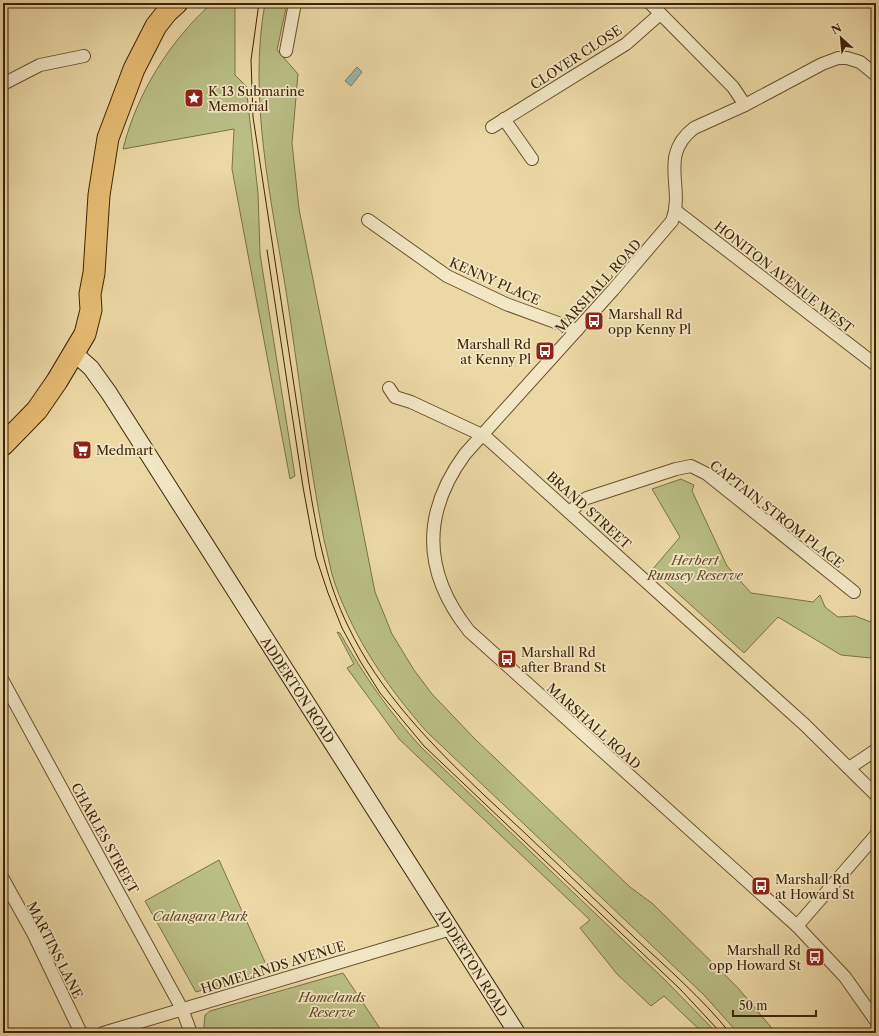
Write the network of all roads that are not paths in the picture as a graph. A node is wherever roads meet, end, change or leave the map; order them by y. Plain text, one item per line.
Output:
1 (295, 3) edge
2 (650, 3) edge
3 (168, 6) edge
4 (660, 14) junction
5 (286, 51) dead end
6 (84, 56) dead end
7 (876, 75) edge
8 (3, 84) edge
9 (745, 105) junction
10 (504, 119) junction
11 (492, 127) dead end
12 (532, 159) dead end
13 (676, 211) junction
14 (368, 220) dead end
15 (577, 330) junction
16 (73, 352) junction
17 (876, 365) edge
18 (389, 388) dead end
19 (482, 435) junction
20 (3, 445) edge
21 (570, 512) junction
22 (854, 592) dead end
23 (3, 681) edge
24 (876, 750) edge
25 (849, 768) junction
26 (876, 795) edge
27 (876, 835) edge
28 (3, 879) edge
29 (797, 926) junction
30 (451, 929) junction
31 (182, 1009) junction
32 (876, 1021) edge
33 (81, 1033) edge
34 (103, 1033) edge
35 (191, 1033) edge
36 (517, 1033) edge

1 - 5 street
2 - 4 street
3 - 16 highway
4 - 9 street
4 - 10 street, CLOVER CLOSE
6 - 8 street
7 - 9 street
9 - 13 street
10 - 11 street, CLOVER CLOSE
10 - 12 street
13 - 15 street, MARSHALL ROAD
13 - 17 street, HONITON AVENUE WEST
14 - 15 street, KENNY PLACE
15 - 19 street, MARSHALL ROAD
16 - 20 highway
16 - 30 main road, ADDERTON ROAD
18 - 19 street, BRAND STREET
19 - 21 street, BRAND STREET
19 - 29 street, MARSHALL ROAD
21 - 22 street, CAPTAIN STROM PLACE
21 - 25 street, BRAND STREET
23 - 31 street, CHARLES STREET
24 - 25 street
25 - 26 street, BRAND STREET
27 - 29 street
28 - 33 street, MARTINS LANE
29 - 32 street, MARSHALL ROAD
30 - 31 street, HOMELANDS AVENUE
30 - 36 main road, ADDERTON ROAD
31 - 34 street, HOMELANDS AVENUE
31 - 35 street, CHARLES STREET

